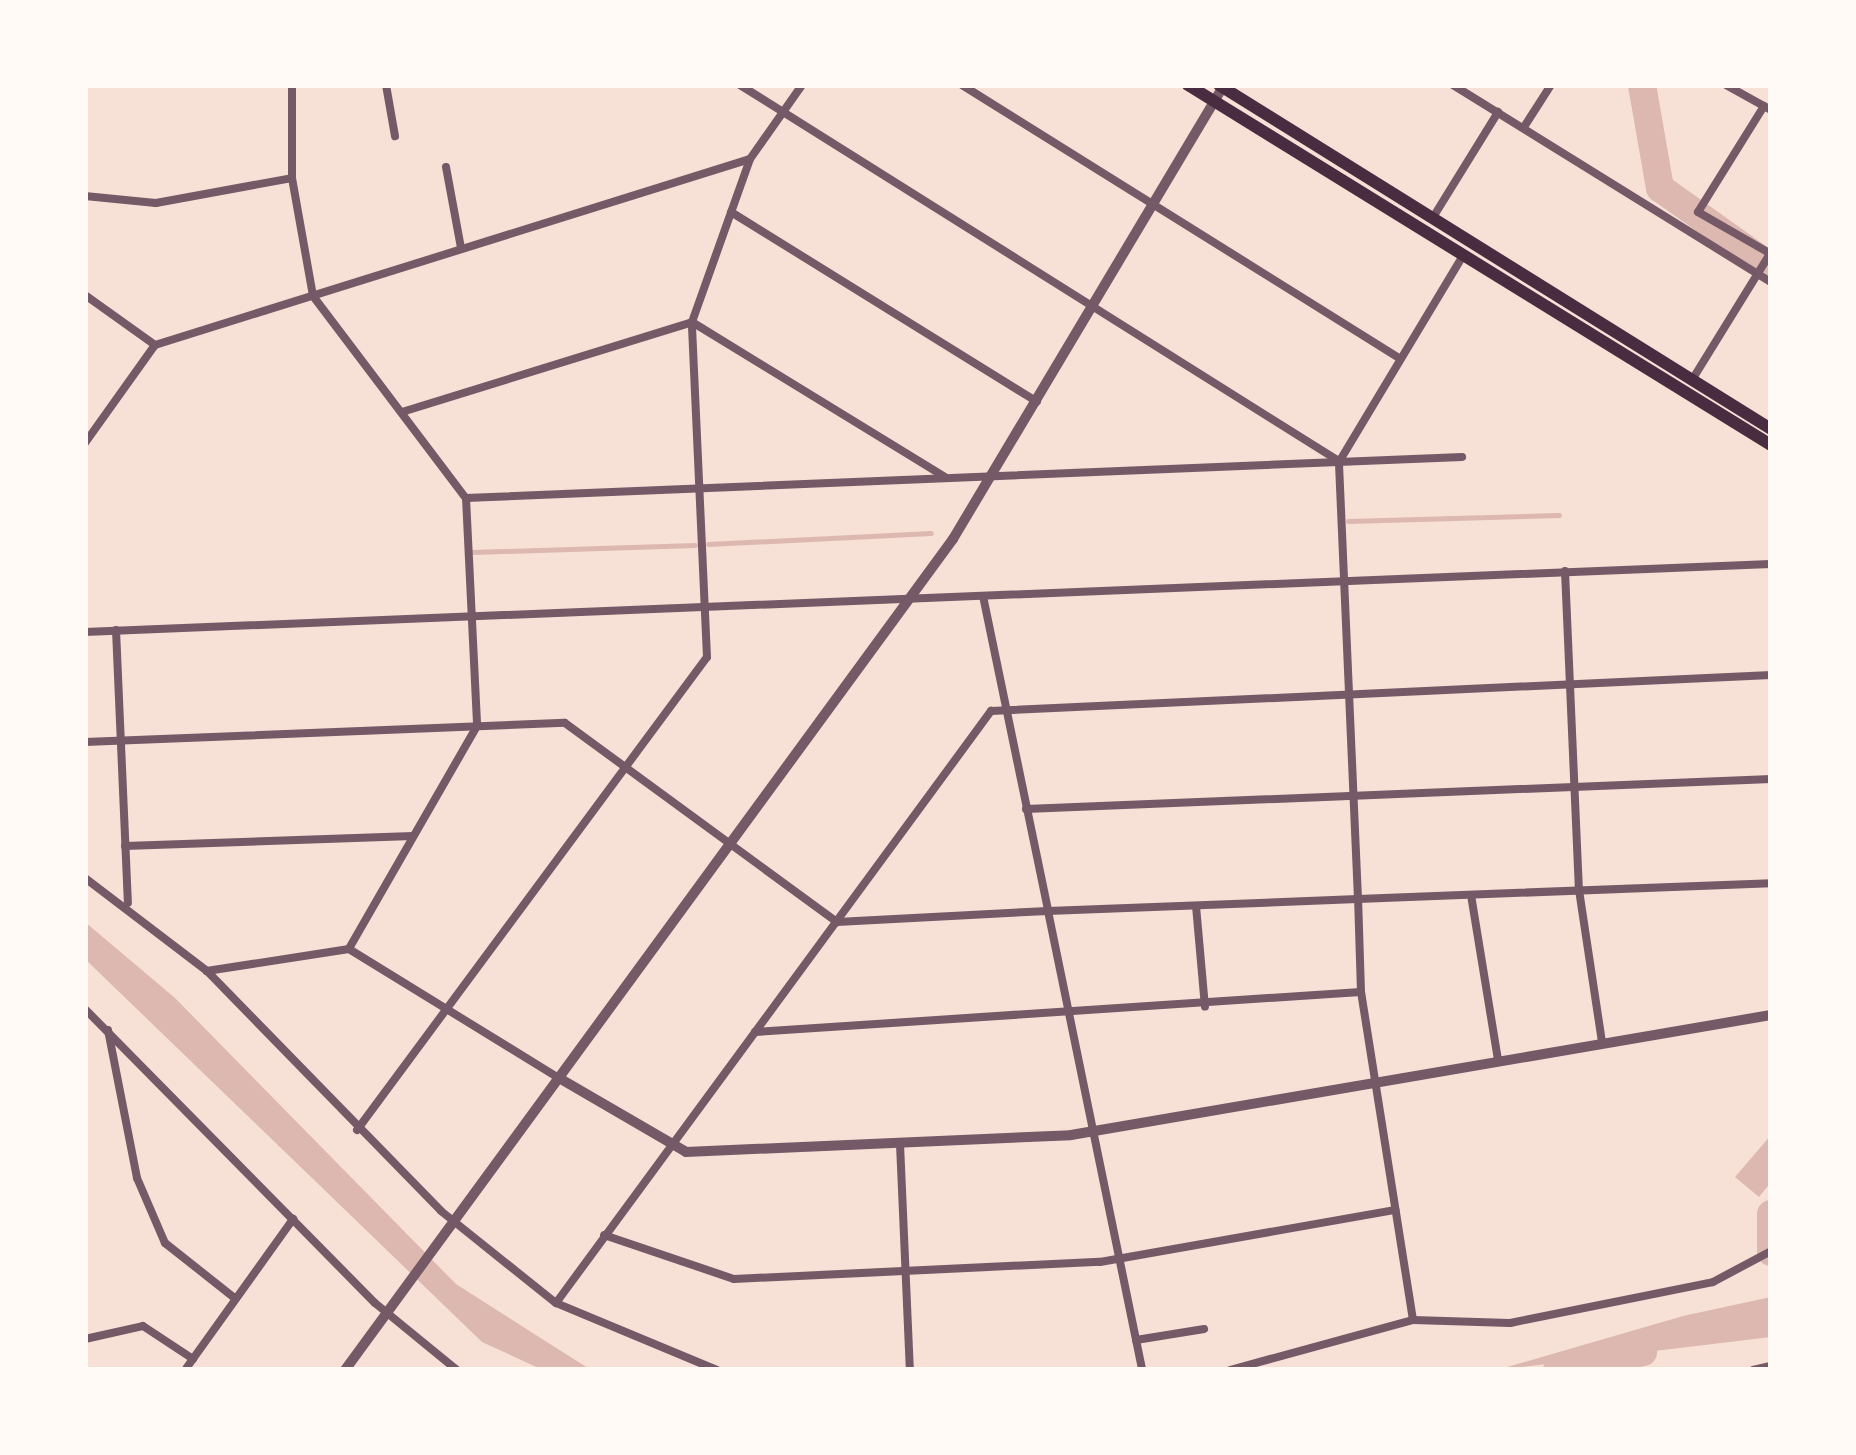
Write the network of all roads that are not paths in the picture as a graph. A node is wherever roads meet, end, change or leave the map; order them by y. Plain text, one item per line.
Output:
1 (292, 85) edge
2 (386, 85) edge
3 (740, 85) edge
4 (802, 85) edge
5 (962, 85) edge
6 (1188, 85) edge
7 (1453, 85) edge
8 (1551, 85) edge
9 (1726, 85) edge
10 (1222, 86) edge
11 (1214, 101) junction
12 (1767, 108) edge
13 (783, 112) junction
14 (1498, 112) junction
15 (1524, 127) junction
16 (396, 136) dead end
17 (750, 159) junction
18 (446, 167) dead end
19 (292, 178) junction
20 (85, 196) edge
21 (1158, 208) junction
22 (731, 212) junction
23 (1432, 219) junction
24 (461, 248) junction
25 (1770, 255) edge
26 (1462, 257) junction
27 (1759, 271) junction
28 (1771, 282) edge
29 (85, 295) edge
30 (313, 296) junction
31 (1097, 308) junction
32 (692, 322) junction
33 (155, 344) junction
34 (1399, 358) junction
35 (1688, 388) junction
36 (1039, 403) junction
37 (402, 412) junction
38 (1771, 429) edge
39 (85, 443) edge
40 (1771, 445) edge
41 (1462, 457) dead end
42 (1339, 462) junction
43 (992, 476) junction
44 (945, 478) junction
45 (698, 487) junction
46 (466, 498) junction
47 (1771, 564) edge
48 (1566, 571) junction
49 (1345, 580) junction
50 (983, 596) junction
51 (910, 598) junction
52 (704, 606) junction
53 (470, 616) junction
54 (116, 630) junction
55 (85, 632) edge
56 (1771, 675) edge
57 (1570, 682) junction
58 (1350, 692) junction
59 (1005, 706) junction
60 (478, 726) junction
61 (121, 739) junction
62 (85, 742) edge
63 (626, 768) junction
64 (1771, 779) edge
65 (1575, 786) junction
66 (1354, 794) junction
67 (1026, 809) junction
68 (413, 836) junction
69 (730, 844) junction
70 (125, 846) junction
71 (85, 878) edge
72 (1771, 882) edge
73 (1579, 890) junction
74 (1471, 895) junction
75 (1358, 900) junction
76 (128, 903) junction
77 (1196, 906) junction
78 (1048, 912) junction
79 (837, 922) junction
80 (349, 949) junction
81 (207, 971) junction
82 (1361, 992) junction
83 (1205, 1007) junction
84 (85, 1009) edge
85 (448, 1009) junction
86 (1771, 1016) edge
87 (1070, 1018) junction
88 (108, 1030) junction
89 (755, 1032) junction
90 (1602, 1042) junction
91 (1498, 1060) junction
92 (558, 1078) junction
93 (1376, 1084) junction
94 (357, 1130) junction
95 (1094, 1131) junction
96 (900, 1144) junction
97 (669, 1148) junction
98 (1395, 1210) junction
99 (292, 1219) junction
100 (452, 1222) junction
101 (604, 1235) junction
102 (1768, 1252) edge
103 (1119, 1258) junction
104 (905, 1271) junction
105 (236, 1299) junction
106 (556, 1303) junction
107 (386, 1312) junction
108 (1414, 1320) junction
109 (1204, 1328) dead end
110 (85, 1339) edge
111 (1136, 1340) junction
112 (193, 1359) junction
113 (1771, 1366) edge
114 (185, 1370) edge
115 (345, 1370) edge
116 (456, 1370) edge
117 (717, 1370) edge
118 (910, 1370) edge
119 (1142, 1370) edge
120 (1230, 1370) edge
121 (1752, 1370) edge

1 - 19 street
2 - 16 street
3 - 13 street
4 - 13 street
5 - 21 street
6 - 11 main road
7 - 14 street
8 - 15 street
9 - 12 street
10 - 11 street
10 - 23 main road
11 - 21 street
11 - 26 main road
12 - 25 street
13 - 17 street
13 - 31 street
14 - 15 street
14 - 23 street
15 - 27 street
17 - 22 street
17 - 24 street
18 - 24 street
19 - 20 street
19 - 30 street
21 - 31 street
21 - 34 street
22 - 32 street
22 - 36 street
23 - 35 main road
24 - 30 street
25 - 27 street
26 - 34 street
26 - 35 main road
27 - 28 street
27 - 35 street
29 - 33 street
30 - 33 street
30 - 37 street
31 - 36 street
31 - 42 street
32 - 37 street
32 - 44 street
32 - 45 street
33 - 39 street
34 - 42 street
35 - 38 main road
35 - 40 main road
36 - 43 street
37 - 46 street
41 - 42 street
42 - 43 street
42 - 49 street
43 - 44 street
43 - 51 street
44 - 45 street
45 - 46 street
45 - 52 street
46 - 53 street
47 - 48 street
48 - 49 street
48 - 57 street
49 - 50 street
49 - 58 street
50 - 51 street
50 - 59 street
51 - 52 street
51 - 69 street
52 - 53 street
52 - 63 street
53 - 54 street
53 - 60 street
54 - 55 street
54 - 61 street
56 - 57 street
57 - 58 street
57 - 65 street
58 - 59 street
58 - 66 street
59 - 67 street
59 - 79 street
60 - 61 street
60 - 63 street
60 - 68 street
61 - 62 street
61 - 70 street
63 - 69 street
63 - 85 street
64 - 65 street
65 - 66 street
65 - 73 street
66 - 67 street
66 - 75 street
67 - 78 street
68 - 70 street
68 - 80 street
69 - 79 street
69 - 92 street
70 - 76 street
71 - 76 street
72 - 73 street
73 - 74 street
73 - 90 street
74 - 75 street
74 - 91 street
75 - 77 street
75 - 82 street
76 - 81 street
77 - 78 street
77 - 83 street
78 - 79 street
78 - 87 street
79 - 89 street
80 - 81 street
80 - 85 street
81 - 94 street
82 - 83 street
82 - 93 street
83 - 87 street
84 - 88 street
85 - 92 street
85 - 94 street
86 - 90 street
87 - 89 street
87 - 95 street
88 - 99 street
88 - 105 street
89 - 97 street
90 - 91 street
91 - 93 street
92 - 97 street
92 - 100 street
93 - 95 street
93 - 98 street
94 - 100 street
95 - 96 street
95 - 103 street
96 - 97 street
96 - 104 street
97 - 101 street
98 - 103 street
98 - 108 street
99 - 105 street
99 - 107 street
100 - 106 street
100 - 107 street
101 - 104 street
101 - 106 street
102 - 108 street
103 - 104 street
103 - 111 street
104 - 118 street
105 - 112 street
106 - 117 street
107 - 115 street
107 - 116 street
108 - 120 street
109 - 111 street
110 - 112 street
111 - 119 street
112 - 114 street
113 - 121 street

